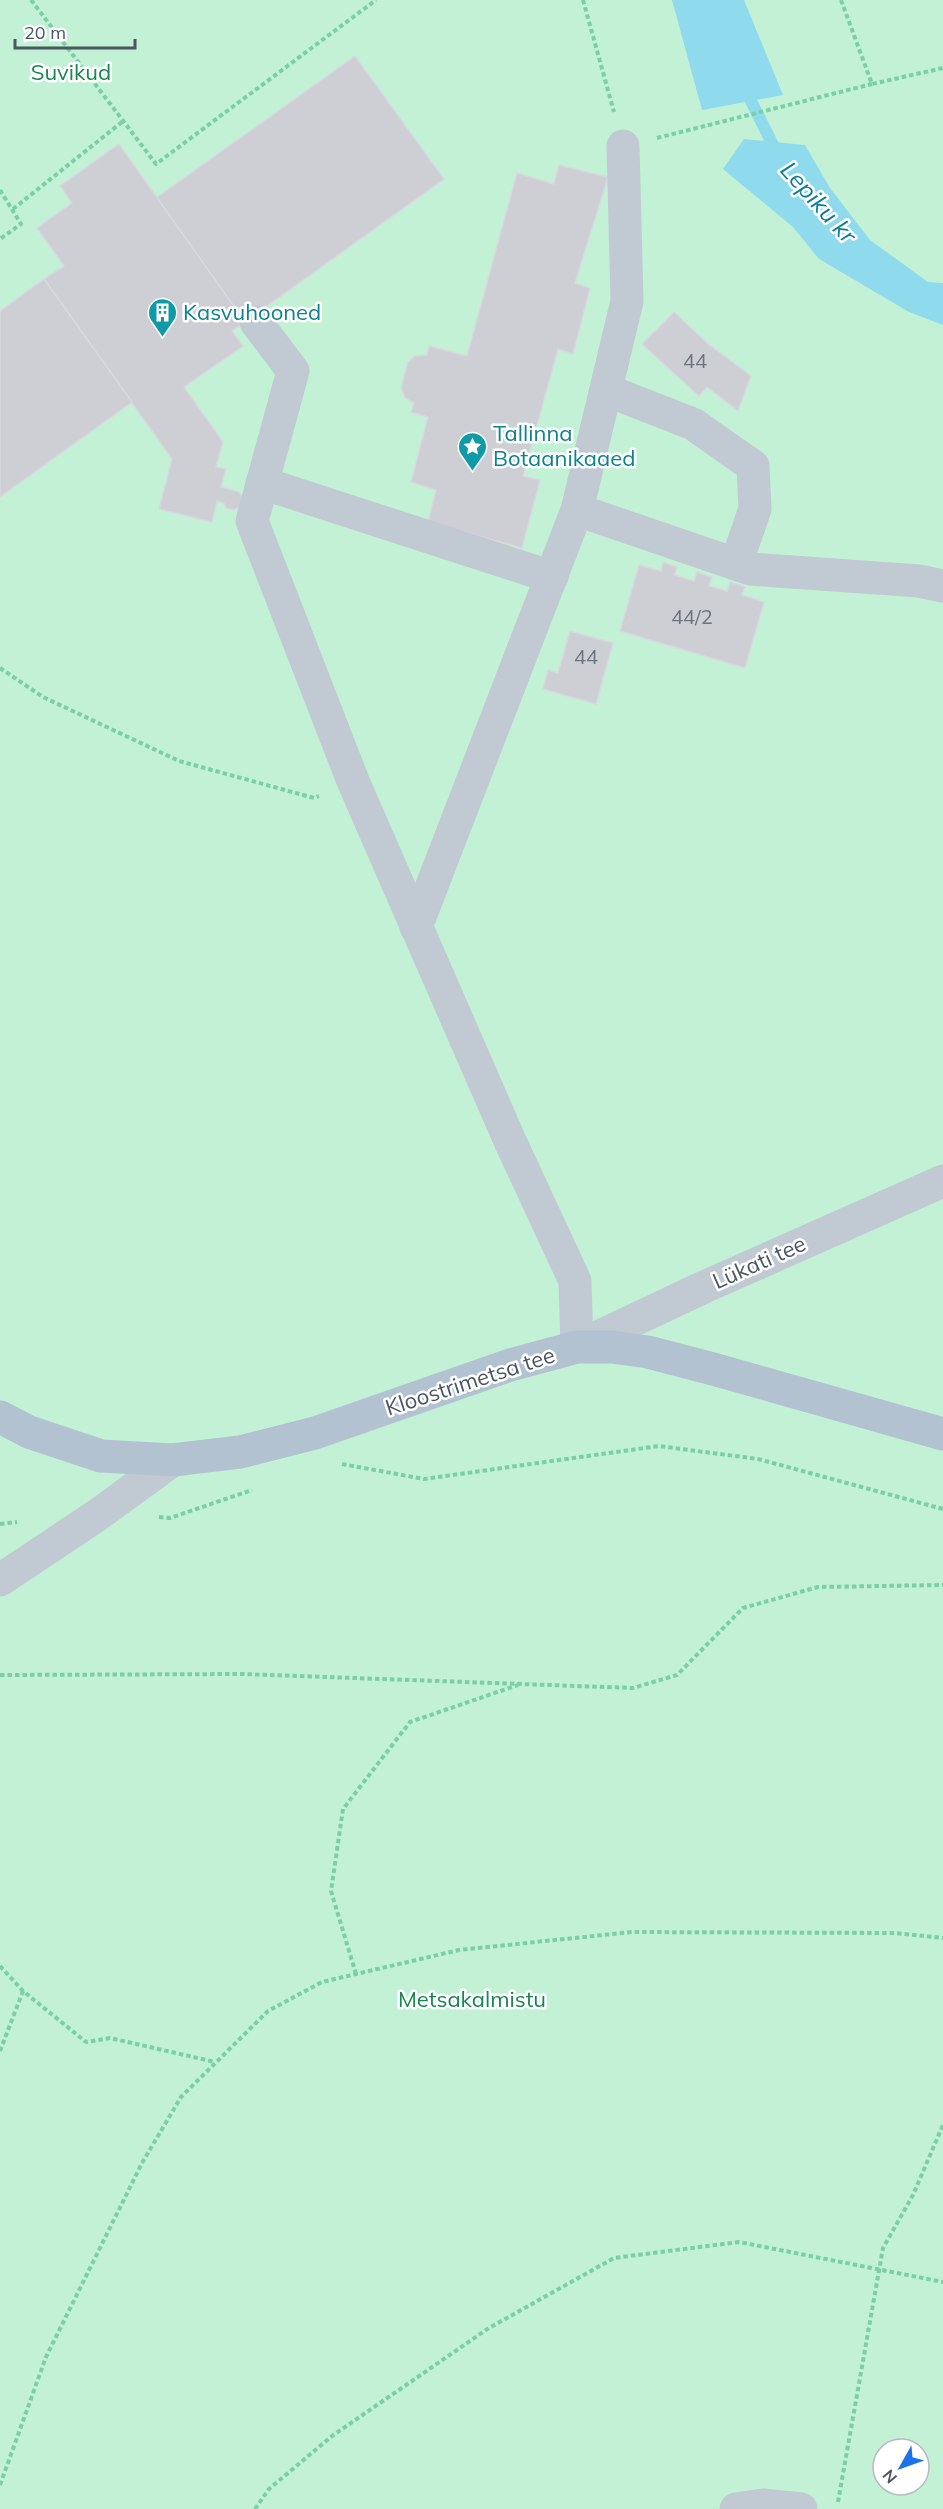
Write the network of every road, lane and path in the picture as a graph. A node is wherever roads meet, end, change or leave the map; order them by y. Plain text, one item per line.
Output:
1 (31, 0) edge
2 (376, 0) edge
3 (584, 0) edge
4 (840, 0) edge
5 (943, 68) edge
6 (872, 84) junction
7 (123, 122) junction
8 (623, 146) junction
9 (0, 190) edge
10 (13, 209) junction
11 (0, 239) edge
12 (256, 322) dead end
13 (606, 390) junction
14 (262, 483) junction
15 (577, 510) junction
16 (736, 564) junction
17 (552, 577) junction
18 (940, 579) edge
19 (0, 668) edge
20 (353, 781) junction
21 (416, 927) junction
22 (943, 1181) edge
23 (576, 1347) junction
24 (0, 1417) edge
25 (943, 1434) edge
26 (173, 1460) junction
27 (334, 1463) dead end
28 (258, 1488) dead end
29 (943, 1509) edge
30 (96, 1516) junction
31 (21, 1522) dead end
32 (0, 1524) edge
33 (0, 1580) edge
34 (943, 1585) edge
35 (0, 1675) edge
36 (521, 1683) junction
37 (943, 1938) edge
38 (0, 1966) edge
39 (356, 1974) junction
40 (23, 1990) junction
41 (0, 2051) edge
42 (216, 2062) junction
43 (943, 2124) edge
44 (879, 2270) junction
45 (943, 2282) edge
46 (0, 2485) edge
47 (255, 2509) edge
48 (736, 2509) edge
49 (801, 2509) edge
50 (837, 2509) edge

1 - 7 path
2 - 7 path
3 - 8 path
4 - 6 path
5 - 6 path
6 - 8 path
7 - 10 path
8 - 13 street
9 - 10 path
10 - 11 path
12 - 14 street
13 - 15 street
13 - 16 street
14 - 17 street
14 - 20 street
15 - 16 street
15 - 17 street
16 - 18 street
17 - 21 street
19 - 20 path
20 - 21 street
21 - 23 street
22 - 23 street, Lükati tee
23 - 25 main road, Kloostrimetsa tee
23 - 26 main road, Kloostrimetsa tee
24 - 26 main road, Kloostrimetsa tee
26 - 30 street
27 - 29 path
28 - 30 path
30 - 33 street
31 - 32 path
34 - 36 path
35 - 36 path
36 - 39 path
37 - 39 path
38 - 40 path
39 - 42 path
40 - 41 path
40 - 42 path
42 - 46 path
43 - 44 path
44 - 45 path
44 - 47 path
44 - 50 path
48 - 49 street

